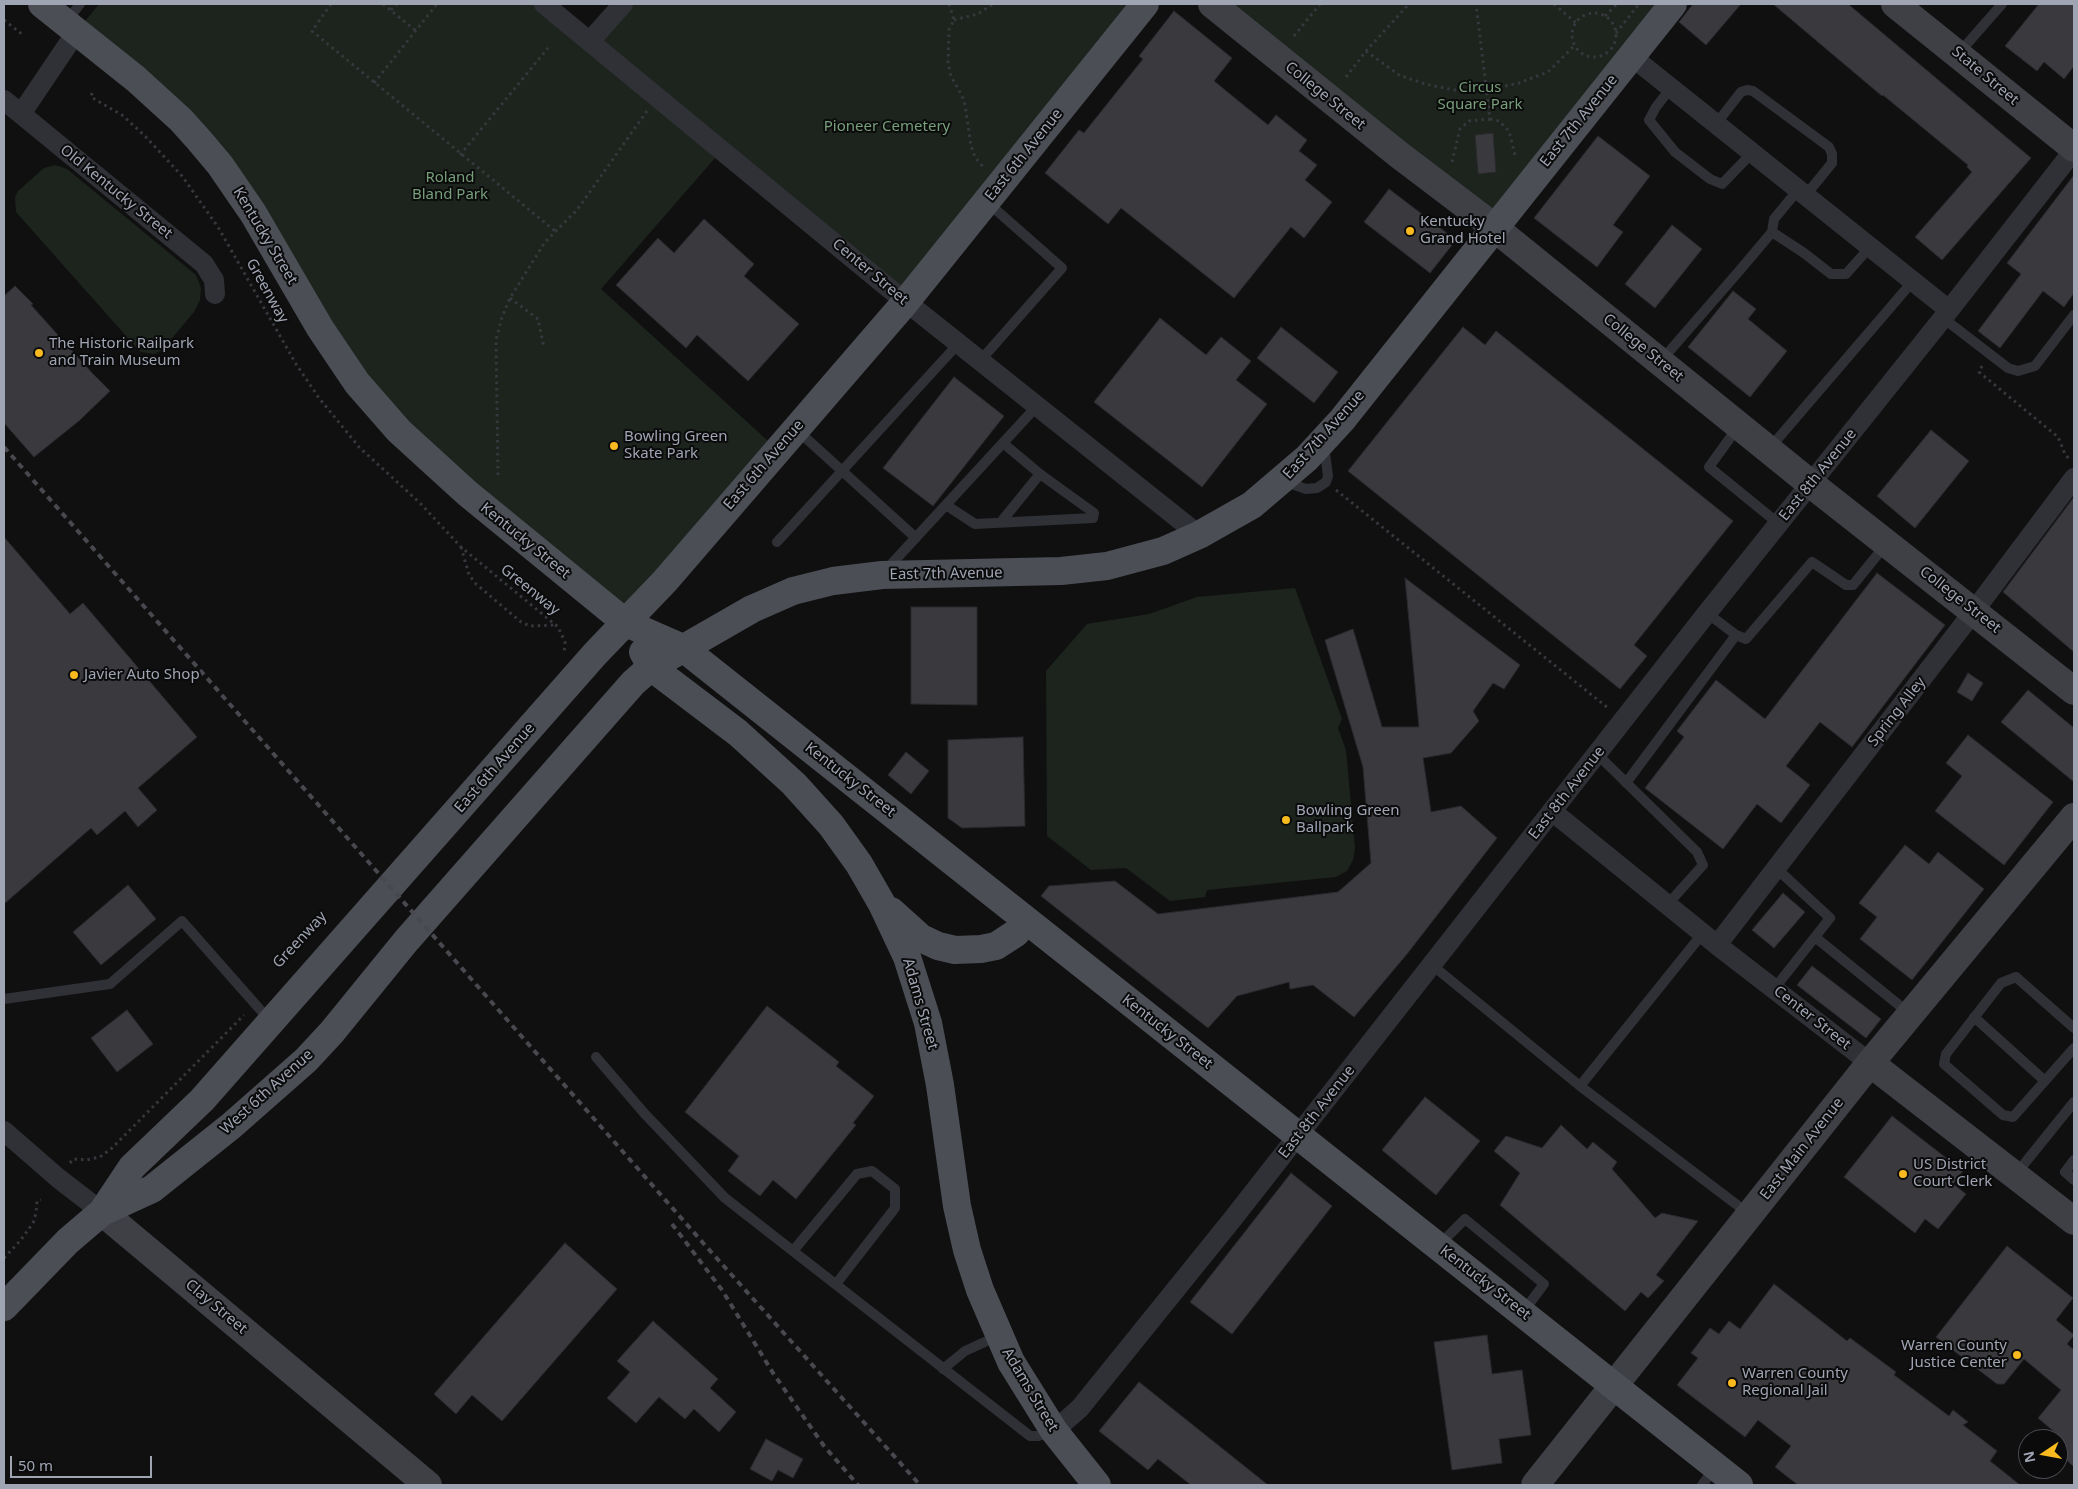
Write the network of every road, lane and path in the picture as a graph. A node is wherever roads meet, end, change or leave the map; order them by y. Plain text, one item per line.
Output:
1 (42, 4) edge
2 (331, 4) edge
3 (383, 4) edge
4 (397, 4) edge
5 (437, 4) edge
6 (544, 4) edge
7 (623, 4) edge
8 (949, 4) edge
9 (994, 4) edge
10 (1145, 4) edge
11 (1212, 4) edge
12 (1320, 4) edge
13 (1409, 4) edge
14 (1476, 4) edge
15 (1554, 4) edge
16 (1617, 4) edge
17 (1639, 4) edge
18 (1673, 4) edge
19 (1895, 4) edge
20 (2002, 4) edge
21 (391, 10) junction
22 (1605, 16) junction
23 (74, 19) edge
24 (4, 20) edge
25 (954, 20) junction
26 (1576, 23) junction
27 (416, 31) junction
28 (1616, 34) junction
29 (23, 35) dead end
30 (1294, 36) dead end
31 (590, 42) junction
32 (1575, 45) junction
33 (548, 48) dead end
34 (1366, 51) junction
35 (1958, 54) junction
36 (1631, 56) junction
37 (1346, 77) dead end
38 (374, 83) junction
39 (1671, 88) junction
40 (1487, 90) junction
41 (92, 93) dead end
42 (657, 98) junction
43 (4, 100) edge
44 (22, 114) junction
45 (1490, 119) junction
46 (1716, 124) junction
47 (2074, 149) edge
48 (1752, 153) junction
49 (460, 155) junction
50 (1516, 159) dead end
51 (1452, 162) dead end
52 (986, 170) dead end
53 (1802, 193) junction
54 (987, 202) junction
55 (1495, 228) junction
56 (555, 231) junction
57 (1772, 232) junction
58 (1870, 247) junction
59 (1912, 281) junction
60 (215, 294) dead end
61 (510, 298) junction
62 (906, 302) junction
63 (1946, 314) junction
64 (2074, 315) edge
65 (958, 344) junction
66 (544, 348) dead end
67 (980, 361) junction
68 (1976, 361) dead end
69 (1660, 362) junction
70 (1037, 406) junction
71 (1739, 426) junction
72 (796, 429) junction
73 (1003, 443) junction
74 (1769, 450) junction
75 (2074, 464) edge
76 (843, 472) junction
77 (1040, 474) junction
78 (498, 475) dead end
79 (2074, 478) edge
80 (1811, 484) junction
81 (1336, 490) dead end
82 (946, 505) junction
83 (1000, 522) junction
84 (1779, 524) junction
85 (1199, 535) junction
86 (916, 538) junction
87 (777, 542) dead end
88 (1887, 543) junction
89 (461, 547) junction
90 (882, 575) junction
91 (1974, 611) junction
92 (1707, 613) junction
93 (626, 623) junction
94 (555, 625) junction
95 (1736, 635) junction
96 (684, 648) junction
97 (563, 657) dead end
98 (651, 667) junction
99 (2074, 691) edge
100 (1611, 710) dead end
101 (1598, 755) junction
102 (1626, 783) junction
103 (1552, 812) junction
104 (2074, 817) edge
105 (1776, 868) junction
106 (882, 904) junction
107 (1667, 905) junction
108 (368, 914) joint
109 (1026, 920) junction
110 (1814, 938) junction
111 (1710, 939) junction
112 (1432, 965) junction
113 (1774, 988) junction
114 (4, 999) edge
115 (263, 1014) junction
116 (1910, 1015) junction
117 (1974, 1017) junction
118 (2074, 1028) edge
119 (2074, 1048) edge
120 (596, 1057) dead end
121 (1870, 1062) junction
122 (2045, 1081) junction
123 (1580, 1086) junction
124 (2074, 1102) edge
125 (4, 1131) edge
126 (1298, 1136) junction
127 (2074, 1160) edge
128 (70, 1163) dead end
129 (2016, 1175) junction
130 (2074, 1180) edge
131 (41, 1200) dead end
132 (102, 1212) junction
133 (1750, 1214) junction
134 (2074, 1221) edge
135 (1438, 1246) junction
136 (794, 1251) junction
137 (4, 1258) edge
138 (836, 1284) junction
139 (4, 1307) edge
140 (1522, 1313) junction
141 (999, 1336) junction
142 (943, 1369) junction
143 (1614, 1386) junction
144 (1054, 1431) junction
145 (1709, 1476) edge
146 (428, 1485) edge
147 (1097, 1485) edge
148 (1535, 1485) edge
149 (1739, 1485) edge

1 - 23 main road, Kentucky Street
2 - 38 path
3 - 21 path
4 - 21 path
5 - 27 path
6 - 31 street, Center Street
7 - 31 street
8 - 25 path
9 - 25 path
10 - 54 main road, East 6th Avenue
11 - 55 street, College Street
12 - 30 path
13 - 34 path
14 - 40 path
15 - 26 path
16 - 22 path
17 - 28 path
18 - 36 main road, East 7th Avenue
19 - 35 street, State Street
20 - 35 lane
21 - 27 path
22 - 26 path
22 - 28 path
23 - 44 street
23 - 93 main road, Kentucky Street
24 - 29 path
25 - 52 path
26 - 32 path
27 - 38 path
28 - 32 path
31 - 42 street, Center Street
32 - 40 path
33 - 49 path
34 - 37 path
34 - 40 path
35 - 47 street, State Street
36 - 39 street
36 - 55 main road, East 7th Avenue
38 - 49 path
39 - 46 street
39 - 48 lane
40 - 45 path
41 - 89 path, Greenway
42 - 56 path
42 - 62 street, Center Street
43 - 44 street, Old Kentucky Street
44 - 60 street, Old Kentucky Street
45 - 50 path
45 - 51 path
46 - 48 street
46 - 53 lane
47 - 63 street, East 8th Avenue
48 - 53 street
49 - 56 path
53 - 57 lane
53 - 58 street
54 - 62 main road, East 6th Avenue
54 - 67 lane
55 - 69 street, College Street
55 - 85 main road, East 7th Avenue
56 - 61 path
57 - 58 lane
57 - 69 lane
58 - 59 street
59 - 63 street
59 - 74 lane
61 - 66 path
61 - 78 path
62 - 65 street, Center Street
62 - 72 main road, East 6th Avenue
63 - 64 lane
63 - 80 street, East 8th Avenue
65 - 67 street, Center Street
65 - 76 lane
67 - 70 street, Center Street
68 - 75 path
69 - 71 street, College Street
70 - 73 lane
70 - 85 street, Center Street
71 - 74 street, College Street
71 - 84 lane
72 - 76 lane
72 - 93 main road, East 6th Avenue
73 - 77 lane
73 - 82 lane
74 - 80 street, College Street
76 - 86 lane
76 - 87 lane
77 - 83 lane
77 - 83 lane
79 - 91 street, Spring Alley
80 - 84 street, East 8th Avenue
80 - 88 street, College Street
81 - 100 path
82 - 83 lane
82 - 86 lane
84 - 92 street, East 8th Avenue
85 - 90 main road, East 7th Avenue
86 - 90 lane
88 - 91 street, College Street
88 - 95 lane
89 - 94 path, Greenway
89 - 94 path
90 - 96 main road, East 7th Avenue
91 - 99 street, College Street
91 - 105 street, Spring Alley
92 - 95 lane
92 - 101 street, East 8th Avenue
93 - 96 main road, Kentucky Street
93 - 98 main road, Adams Street
93 - 108 main road, East 6th Avenue
94 - 97 path, Greenway
95 - 102 lane
96 - 98 main road, East 7th Avenue
96 - 109 main road, Kentucky Street
98 - 106 main road, Adams Street
98 - 132 main road, West 6th Avenue
101 - 102 lane
101 - 103 street, East 8th Avenue
102 - 107 lane
103 - 107 street, Center Street
103 - 112 street, East 8th Avenue
104 - 116 street, East Main Avenue
105 - 110 lane
105 - 111 street, Spring Alley
106 - 109 main road
106 - 141 main road, Adams Street
107 - 111 street, Center Street
108 - 115 main road, West 6th Avenue
109 - 126 main road, Kentucky Street
110 - 113 lane
110 - 116 lane
111 - 113 street, Center Street
111 - 123 lane
112 - 123 lane
112 - 126 street, East 8th Avenue
113 - 121 street, Center Street
114 - 115 lane
115 - 128 path
115 - 132 main road, West 6th Avenue
116 - 121 street, East Main Avenue
117 - 118 lane
117 - 122 lane
117 - 122 lane
119 - 122 lane
120 - 136 lane
121 - 129 street, Center Street
121 - 133 street, East Main Avenue
123 - 133 lane
124 - 129 lane
125 - 132 street, Clay Street
126 - 135 main road, Kentucky Street
126 - 144 street, East 8th Avenue
127 - 130 lane
129 - 134 street, Center Street
131 - 137 path
132 - 139 main road, West 6th Avenue
132 - 146 street, Clay Street
133 - 143 street, East Main Avenue
135 - 140 main road, Kentucky Street
135 - 140 lane
136 - 138 lane
136 - 138 lane
138 - 142 lane
140 - 143 main road, Kentucky Street
141 - 142 lane
141 - 144 main road, Adams Street
142 - 144 lane
143 - 145 main road, Kentucky Street
143 - 148 street, East Main Avenue
144 - 147 main road, Adams Street
145 - 149 main road, Kentucky Street

